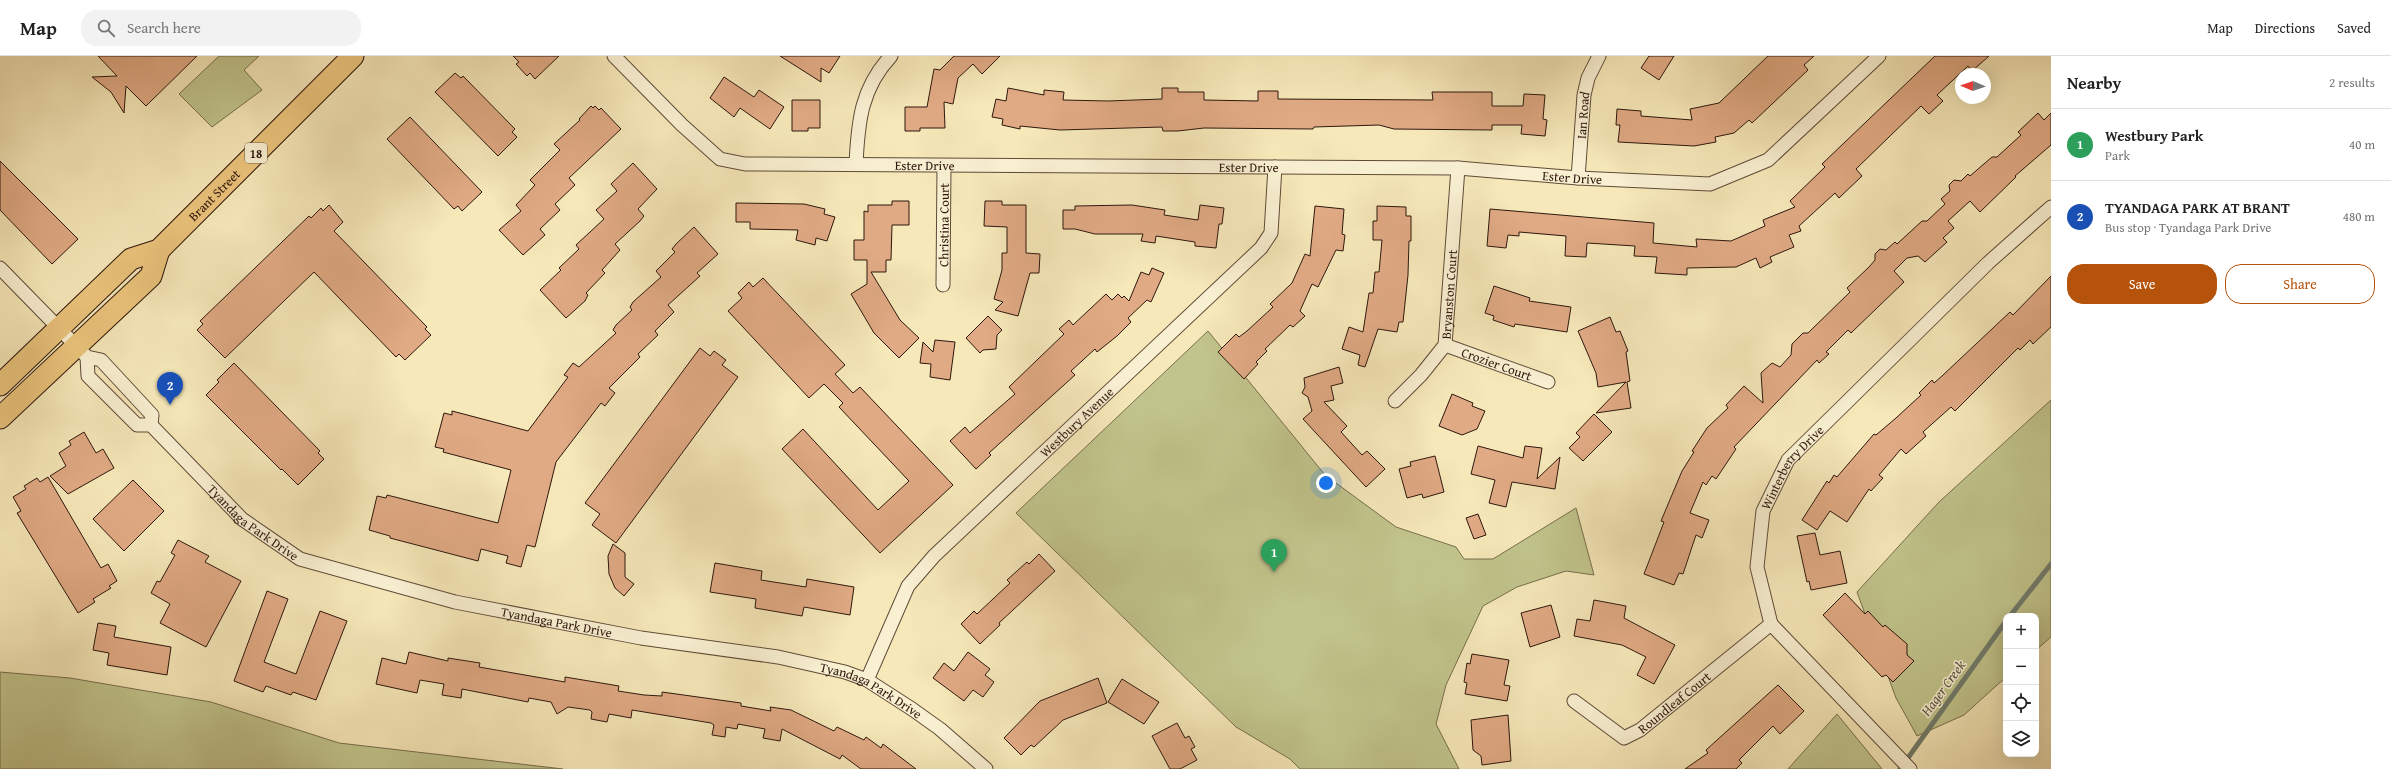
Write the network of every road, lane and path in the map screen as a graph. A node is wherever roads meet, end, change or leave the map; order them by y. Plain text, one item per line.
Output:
1 (353, 56) edge
2 (614, 56) edge
3 (892, 56) edge
4 (1599, 56) edge
5 (1879, 56) edge
6 (856, 164) junction
7 (944, 166) junction
8 (1275, 167) junction
9 (1458, 168) junction
10 (1578, 178) junction
11 (2051, 207) edge
12 (159, 250) junction
13 (0, 268) edge
14 (943, 285) dead end
15 (58, 328) junction
16 (1446, 345) junction
17 (82, 352) junction
18 (1548, 382) dead end
19 (0, 385) edge
20 (1395, 401) dead end
21 (0, 418) edge
22 (151, 425) junction
23 (1771, 624) junction
24 (867, 680) junction
25 (1574, 701) dead end
26 (986, 769) edge
27 (1910, 769) edge

1 - 12 main road, Brant Street / 18
2 - 6 street, Ester Drive
3 - 6 street
4 - 10 street, Ian Road
5 - 10 street, Ester Drive
6 - 7 street, Ester Drive
7 - 8 street, Ester Drive
7 - 14 street, Christina Court
8 - 9 street, Ester Drive
8 - 24 street, Westbury Avenue
9 - 10 street, Ester Drive
9 - 16 street, Bryanston Court
11 - 23 street, Winterberry Drive
12 - 15 main road, Brant Street / 18
12 - 17 main road, Brant Street / 18
13 - 15 street, Tyandaga Park Drive
15 - 17 street, Tyandaga Park Drive
15 - 19 main road, Brant Street / 18
16 - 18 street, Crozier Court
16 - 20 street, Bryanston Court
17 - 21 main road, Brant Street / 18
17 - 22 street, Tyandaga Park Drive
17 - 22 street
22 - 24 street, Tyandaga Park Drive
23 - 25 street, Roundleaf Court
23 - 27 street, Winterberry Drive
24 - 26 street, Tyandaga Park Drive

